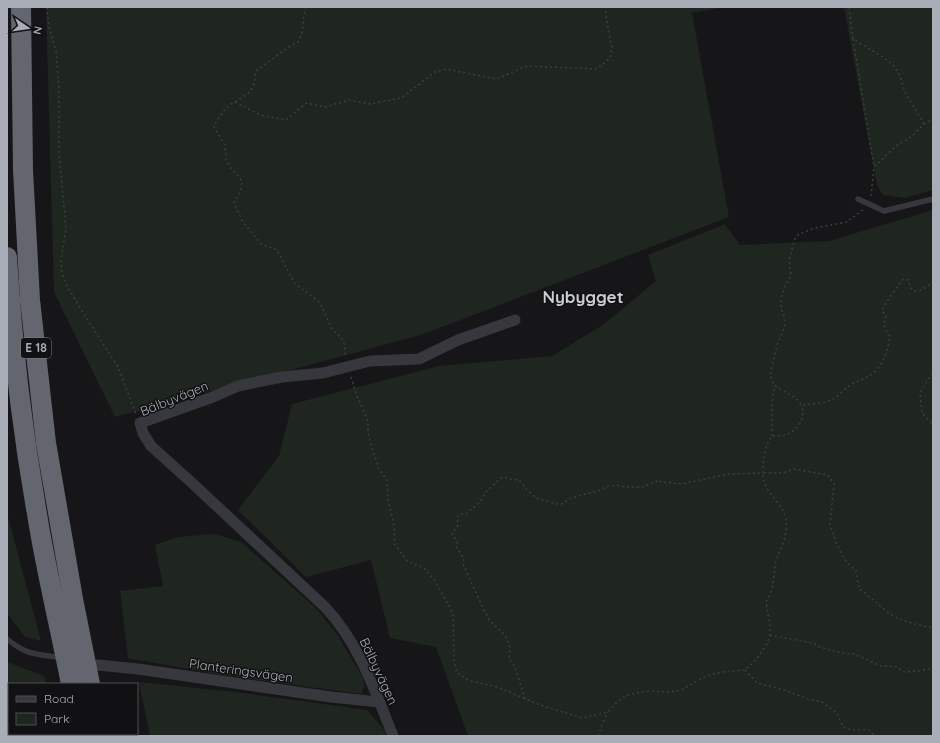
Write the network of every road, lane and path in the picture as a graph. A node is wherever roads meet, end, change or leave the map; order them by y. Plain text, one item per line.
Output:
1 (21, 7) edge
2 (47, 7) edge
3 (306, 7) edge
4 (606, 7) edge
5 (849, 7) edge
6 (853, 38) junction
7 (234, 102) junction
8 (933, 119) edge
9 (924, 124) junction
10 (874, 167) junction
11 (858, 199) dead end
12 (933, 199) edge
13 (870, 205) junction
14 (7, 257) edge
15 (933, 282) edge
16 (516, 320) dead end
17 (346, 367) junction
18 (933, 374) edge
19 (775, 385) junction
20 (801, 405) junction
21 (140, 424) junction
22 (933, 425) edge
23 (772, 436) junction
24 (763, 473) junction
25 (933, 628) edge
26 (770, 635) junction
27 (7, 639) edge
28 (56, 657) dead end
29 (98, 665) dead end
30 (933, 668) edge
31 (745, 670) junction
32 (71, 683) edge
33 (90, 683) edge
34 (525, 699) junction
35 (379, 702) junction
36 (608, 712) junction
37 (393, 736) edge
38 (598, 736) edge
39 (874, 736) edge

1 - 33 highway, E 18
2 - 21 path
3 - 7 path
4 - 7 path
5 - 6 path
6 - 9 path
6 - 10 path
7 - 17 path
8 - 9 path
9 - 10 path
10 - 13 path
11 - 13 lane
12 - 13 lane
13 - 19 path
14 - 32 highway, E 18
15 - 20 path
16 - 17 street, Bälbyvägen
17 - 21 street, Bälbyvägen
17 - 34 path
18 - 22 path
19 - 20 path
19 - 23 path
20 - 23 path
21 - 35 street, Bälbyvägen
23 - 24 path
24 - 25 path
24 - 26 path
24 - 34 path
26 - 30 path
26 - 31 path
27 - 28 lane
29 - 35 street, Planteringsvägen
31 - 36 path
31 - 39 path
34 - 36 path
35 - 37 street, Bälbyvägen
36 - 38 path

